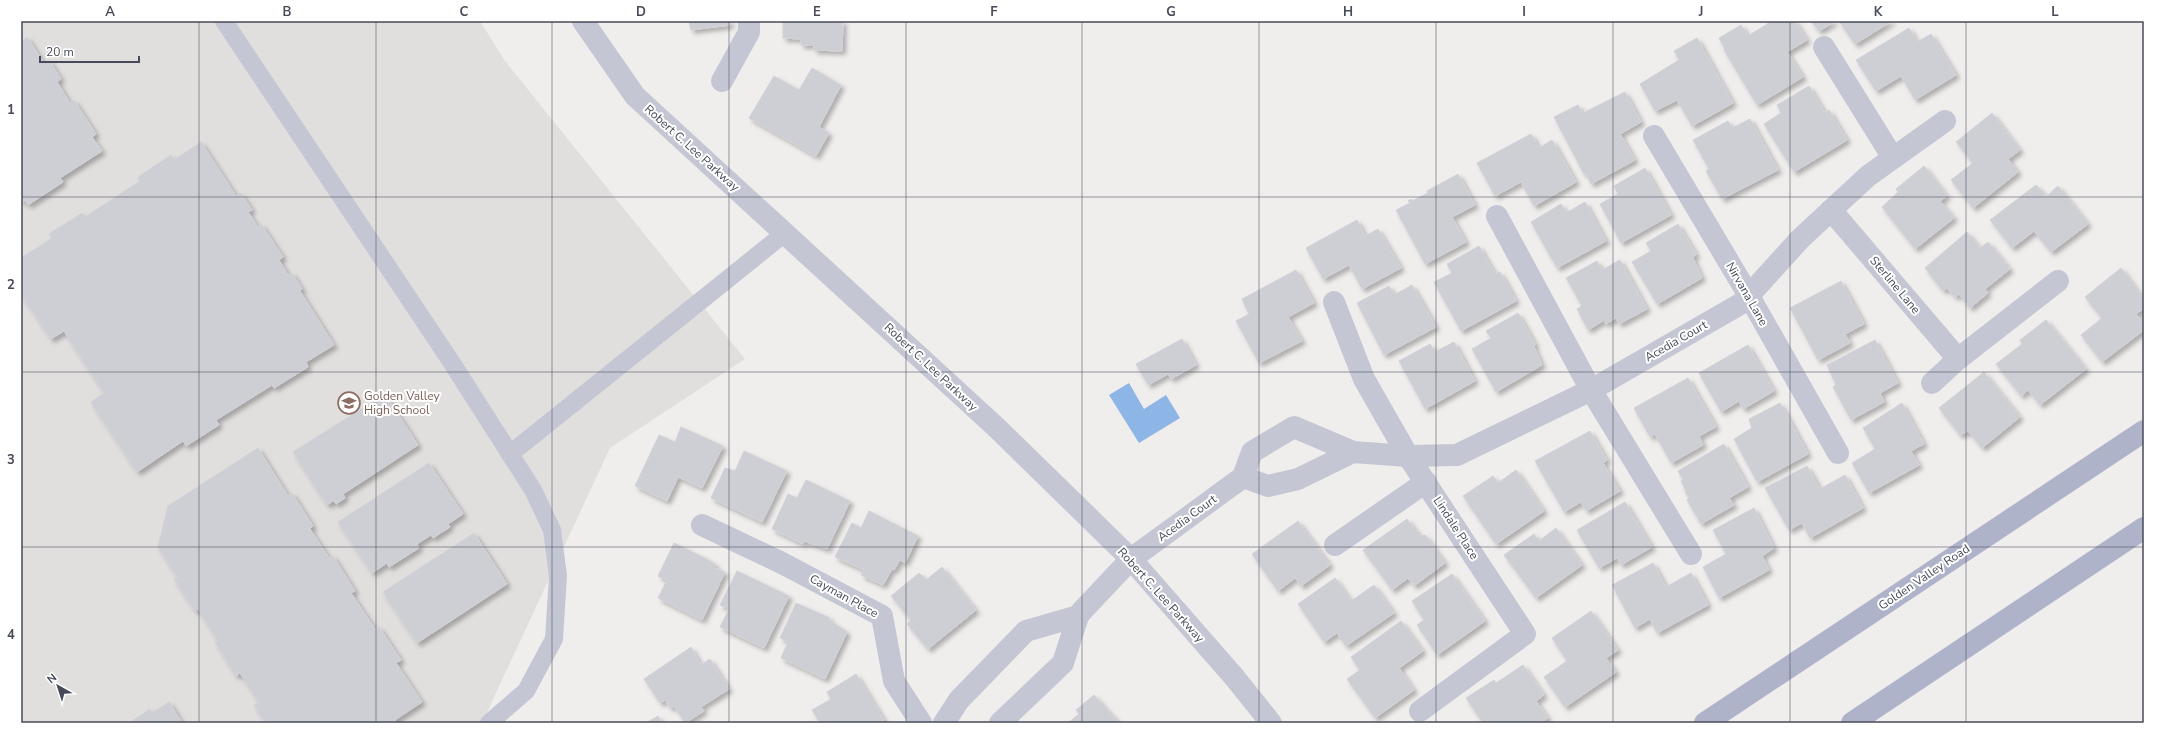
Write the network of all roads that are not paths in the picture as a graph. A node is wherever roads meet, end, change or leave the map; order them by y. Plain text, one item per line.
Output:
1 (224, 21) edge
2 (583, 21) edge
3 (749, 21) edge
4 (1824, 47) dead end
5 (722, 80) dead end
6 (1945, 121) dead end
7 (1654, 136) dead end
8 (1894, 158) junction
9 (1831, 210) junction
10 (1497, 216) dead end
11 (785, 233) junction
12 (2058, 281) dead end
13 (1749, 296) junction
14 (1334, 302) dead end
15 (1958, 359) junction
16 (1932, 383) dead end
17 (1591, 390) junction
18 (2144, 431) edge
19 (1354, 452) junction
20 (1838, 453) dead end
21 (510, 454) junction
22 (1408, 456) junction
23 (1243, 477) junction
24 (1426, 482) junction
25 (702, 525) dead end
26 (2144, 528) edge
27 (1335, 545) dead end
28 (1691, 554) dead end
29 (1131, 559) junction
30 (1078, 616) junction
31 (1420, 711) dead end
32 (489, 723) edge
33 (921, 723) edge
34 (944, 723) edge
35 (1000, 723) edge
36 (1271, 723) edge
37 (1705, 723) edge
38 (1852, 723) edge

1 - 21 lane
2 - 11 street, Robert C. Lee Parkway
3 - 5 street
4 - 8 street
6 - 8 street, Acedia Court
7 - 13 street, Nirvana Lane
8 - 9 street, Acedia Court
9 - 13 street, Acedia Court
9 - 15 street, Sterline Lane
10 - 17 street
11 - 21 lane
11 - 29 street, Robert C. Lee Parkway
12 - 15 street
13 - 17 street, Acedia Court
13 - 20 street, Nirvana Lane
14 - 22 street, Lindale Place
15 - 16 street
17 - 22 street, Acedia Court
17 - 28 street
18 - 37 main road, Golden Valley Road
19 - 22 street, Acedia Court
19 - 23 street, Acedia Court
19 - 23 street, Acedia Court
21 - 32 lane
22 - 24 street, Lindale Place
23 - 29 street, Acedia Court
24 - 27 street
24 - 31 street, Lindale Place
25 - 33 street, Cayman Place
26 - 38 main road
29 - 30 street, Acedia Court
29 - 36 street, Robert C. Lee Parkway
30 - 34 street
30 - 35 street

